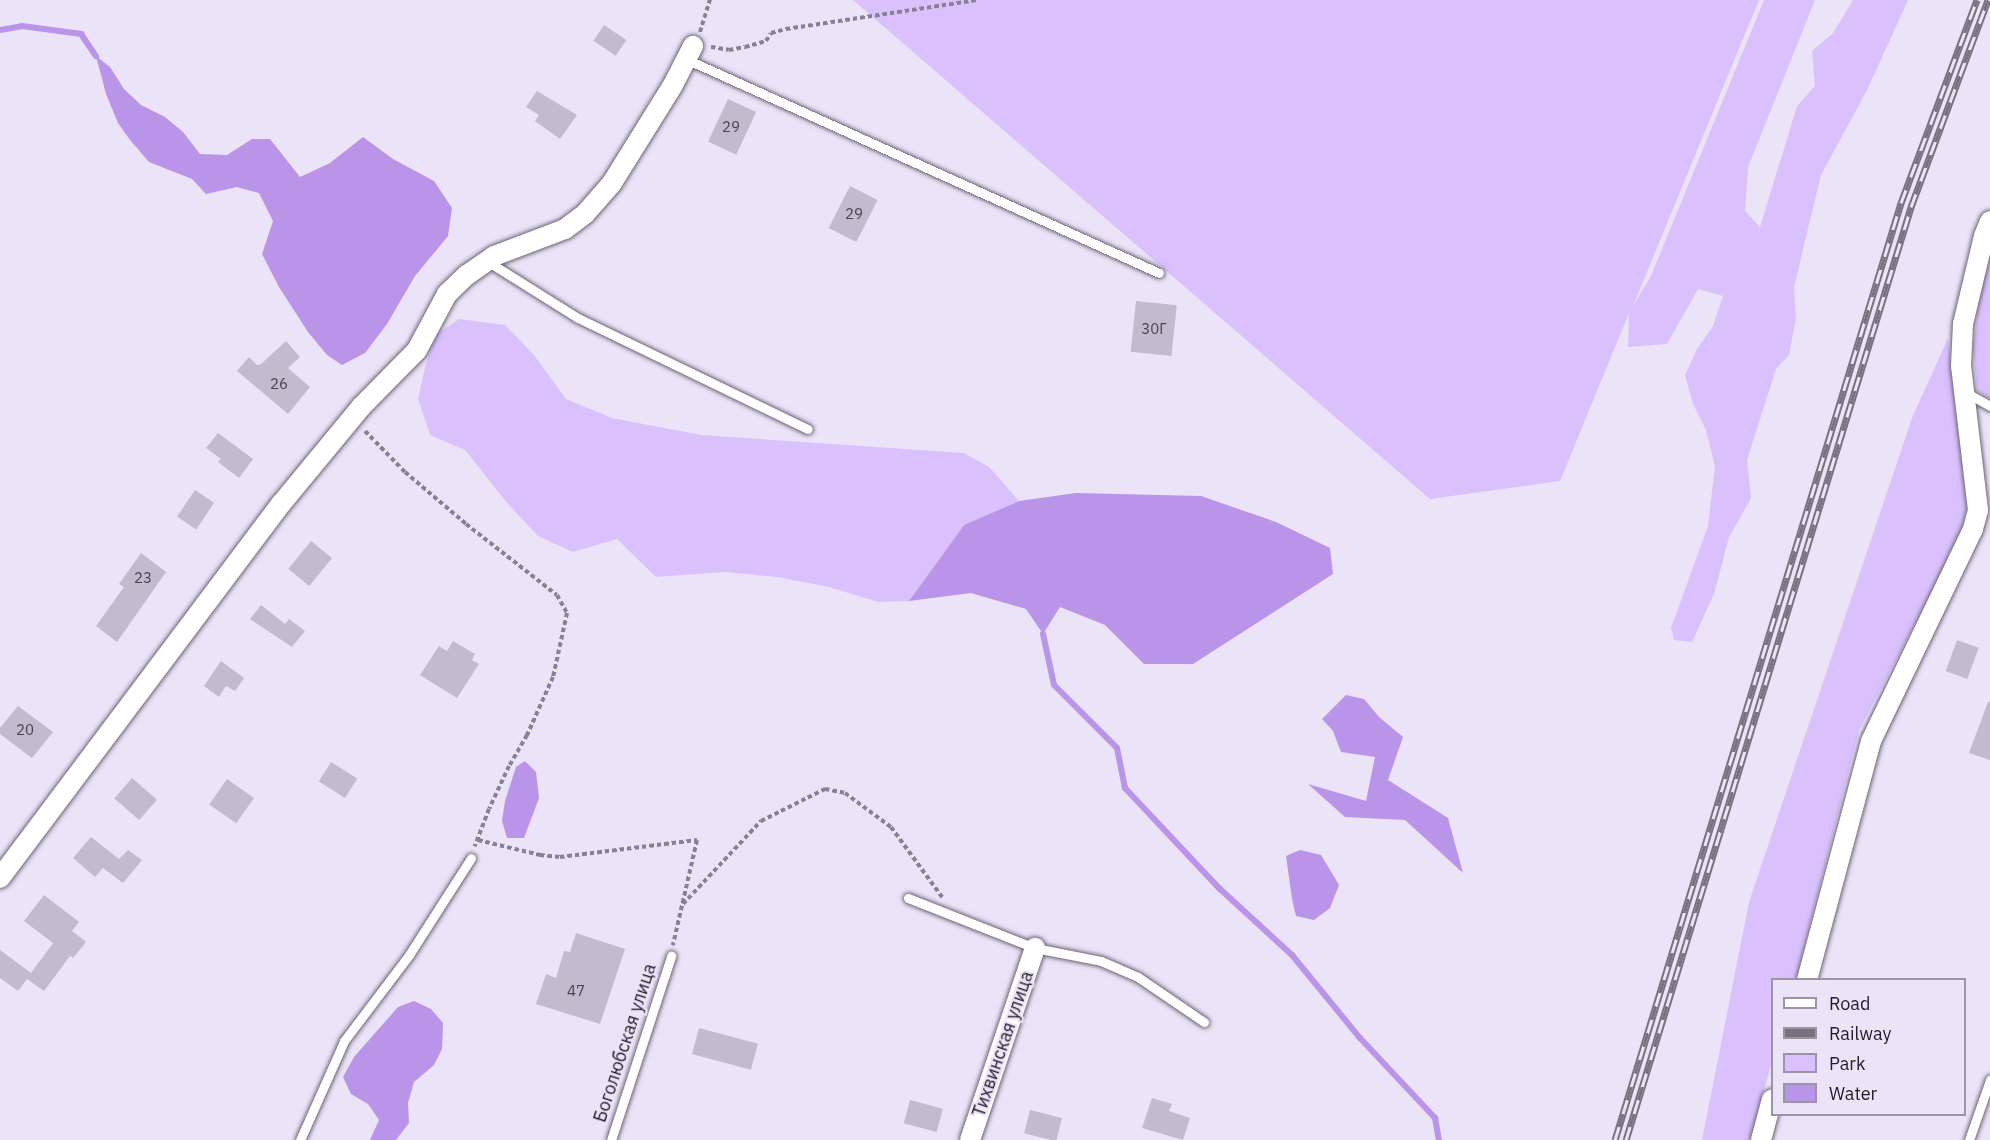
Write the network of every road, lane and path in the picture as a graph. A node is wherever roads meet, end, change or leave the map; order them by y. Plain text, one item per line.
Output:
1 (710, 0) edge
2 (977, 0) edge
3 (692, 48) junction
4 (1990, 221) edge
5 (487, 261) junction
6 (1159, 273) dead end
7 (1965, 392) junction
8 (1990, 406) edge
9 (351, 419) junction
10 (808, 429) dead end
11 (478, 840) junction
12 (471, 858) joint
13 (0, 878) edge
14 (908, 898) dead end
15 (682, 904) junction
16 (967, 921) junction
17 (1035, 948) junction
18 (671, 956) joint
19 (1808, 978) edge
20 (1204, 1022) dead end
21 (1990, 1080) edge
22 (1771, 1106) edge
23 (300, 1140) edge
24 (611, 1140) edge
25 (970, 1140) edge
26 (1761, 1140) edge
27 (1969, 1140) edge

1 - 3 path
2 - 3 path
3 - 5 street
3 - 6 lane
4 - 7 street
5 - 9 street
5 - 10 lane
7 - 8 lane
7 - 19 street
9 - 11 path
9 - 13 street
11 - 12 path
11 - 15 path
12 - 23 lane
14 - 16 lane
15 - 16 path
15 - 18 path
16 - 17 lane
17 - 20 lane
17 - 25 street, Тихвинская улица
18 - 24 lane, Боголюбская улица
21 - 27 lane
22 - 26 street

